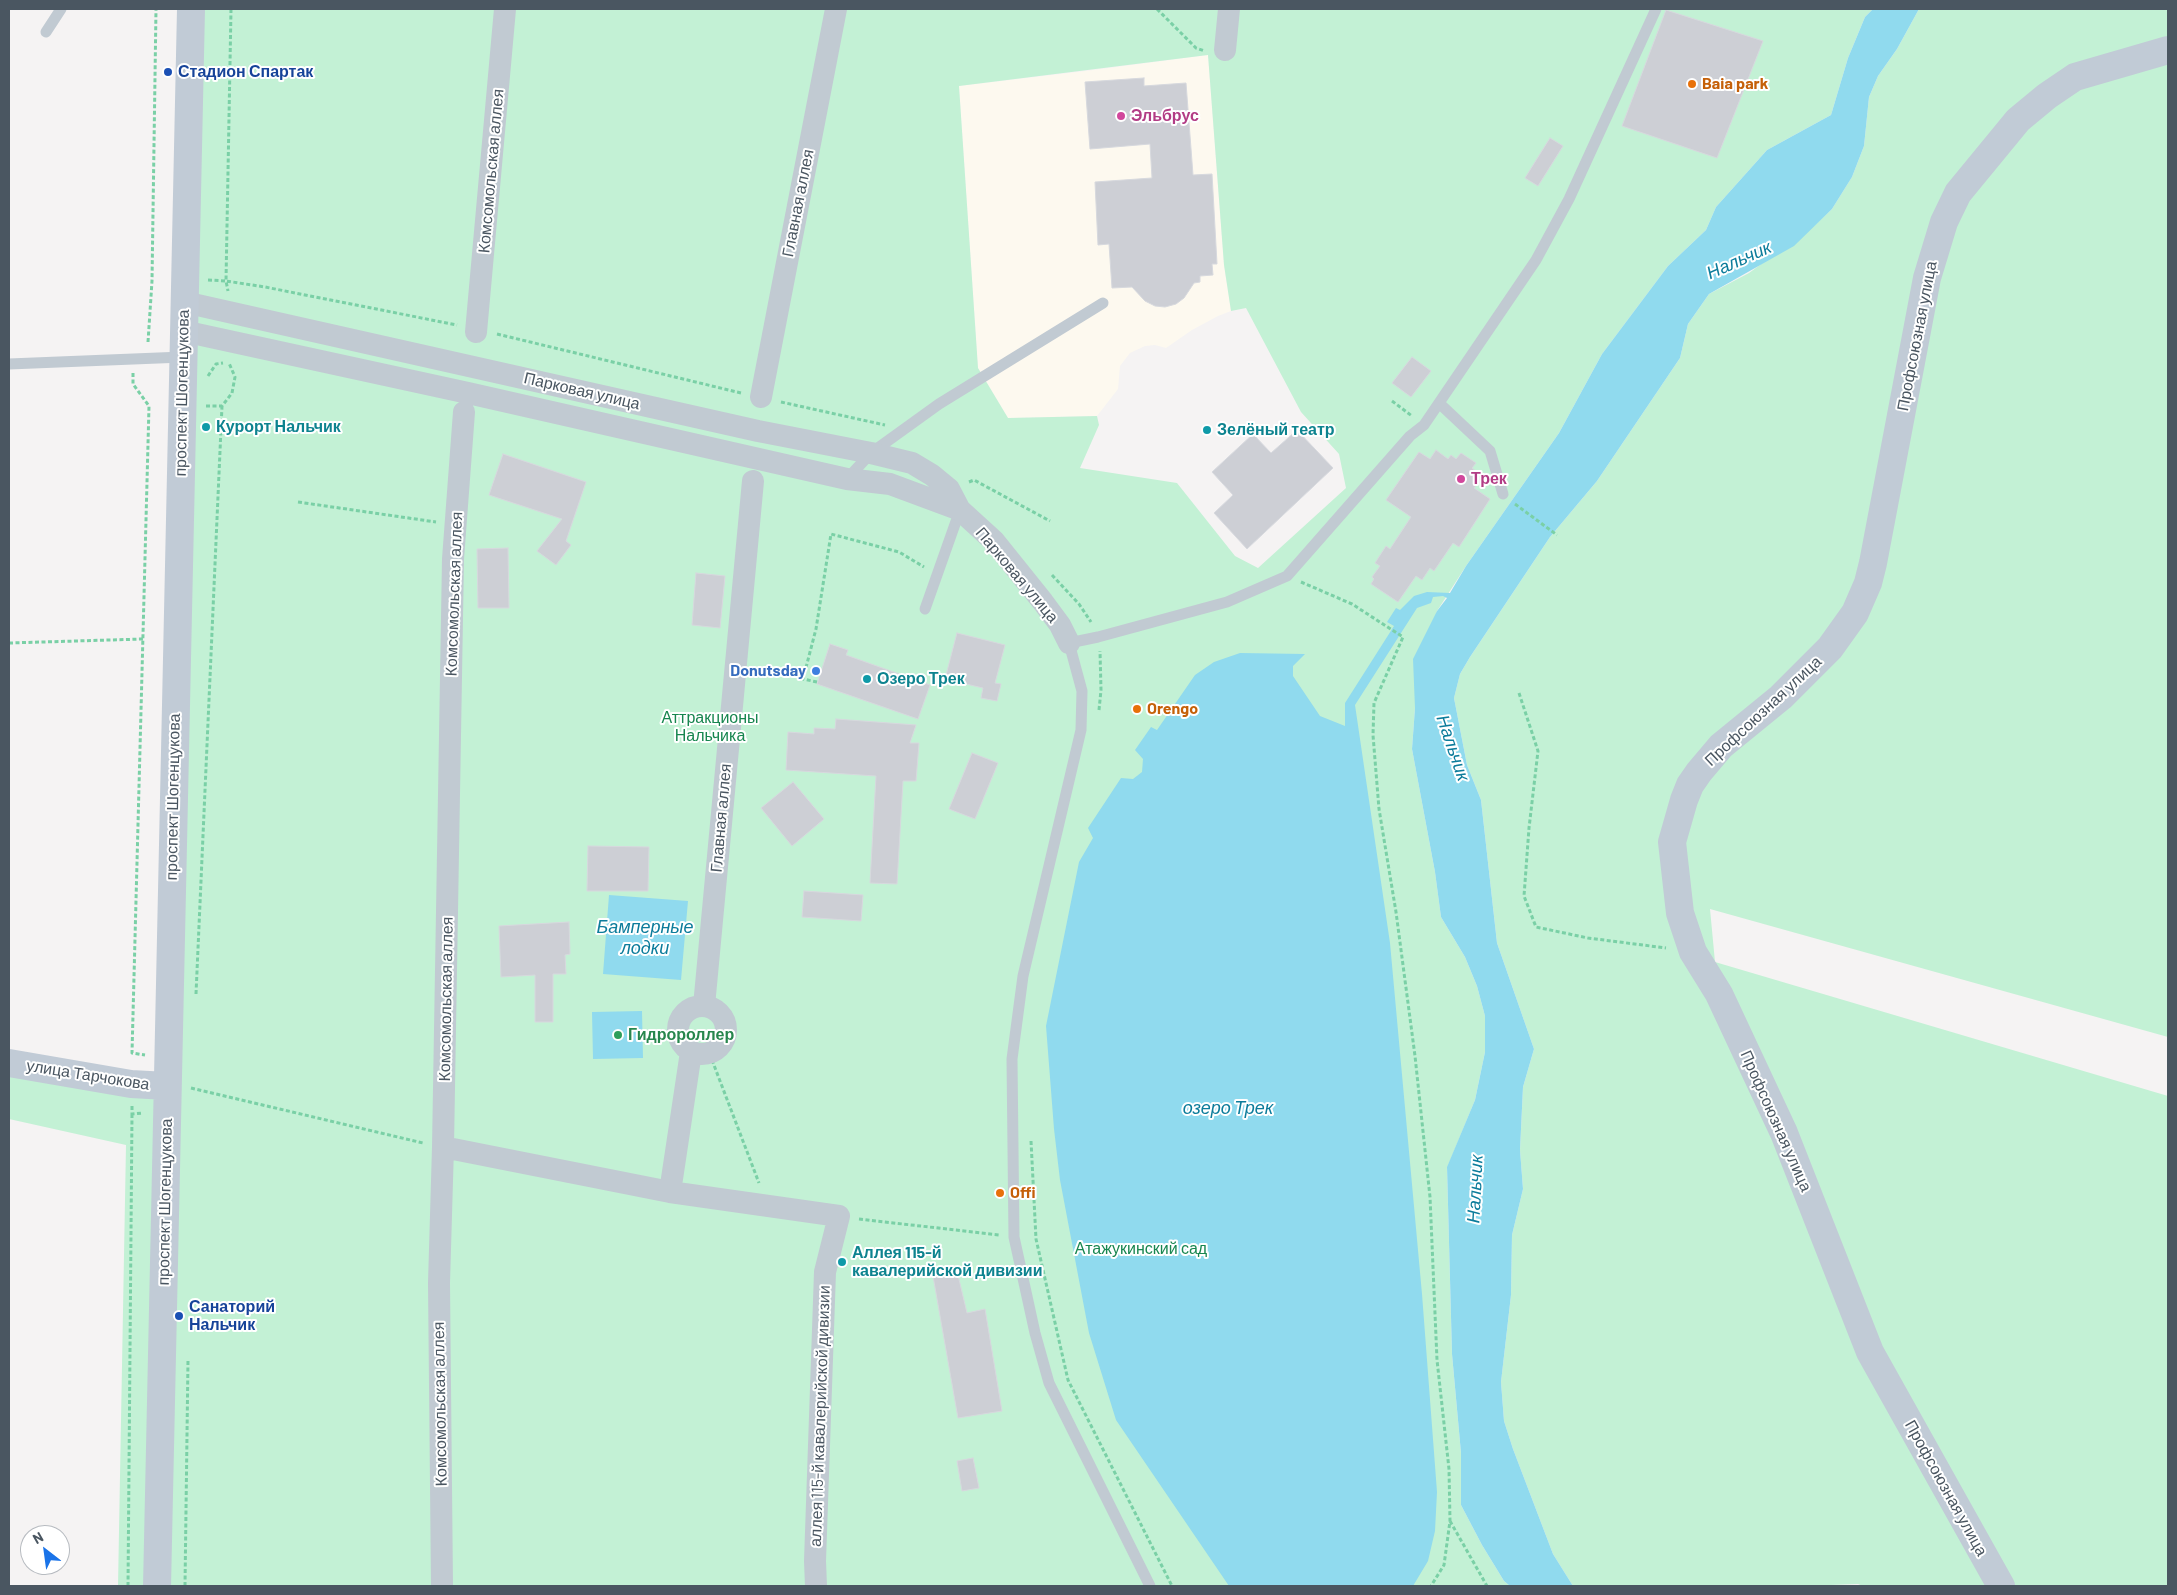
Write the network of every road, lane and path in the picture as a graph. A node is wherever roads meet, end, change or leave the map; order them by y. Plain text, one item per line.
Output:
1 (61, 9) edge
2 (156, 9) edge
3 (191, 9) edge
4 (231, 9) edge
5 (505, 9) edge
6 (836, 9) edge
7 (1157, 9) edge
8 (1229, 9) edge
9 (1656, 9) edge
10 (46, 32) dead end
11 (1225, 50) joint
12 (2168, 50) edge
13 (207, 280) dead end
14 (152, 281) junction
15 (226, 281) junction
16 (161, 282) dead end
17 (229, 296) dead end
18 (151, 300) dead end
19 (184, 302) junction
20 (1103, 303) dead end
21 (477, 331) junction
22 (183, 344) junction
23 (9, 364) edge
24 (207, 380) dead end
25 (761, 397) junction
26 (206, 399) dead end
27 (1392, 402) dead end
28 (1439, 403) junction
29 (198, 406) dead end
30 (206, 406) junction
31 (222, 406) junction
32 (464, 412) dead end
33 (1424, 424) junction
34 (148, 429) dead end
35 (899, 433) junction
36 (871, 453) junction
37 (847, 479) junction
38 (753, 481) dead end
39 (962, 485) dead end
40 (1503, 494) joint
41 (298, 502) dead end
42 (960, 510) junction
43 (1050, 521) dead end
44 (456, 525) junction
45 (1557, 535) dead end
46 (938, 574) junction
47 (1050, 574) dead end
48 (1287, 576) junction
49 (925, 609) dead end
50 (1098, 638) junction
51 (143, 639) junction
52 (9, 643) edge
53 (1069, 643) junction
54 (817, 682) dead end
55 (1519, 693) dead end
56 (1099, 716) dead end
57 (1693, 952) junction
58 (196, 1002) dead end
59 (704, 1006) junction
60 (700, 1052) junction
61 (148, 1056) dead end
62 (9, 1063) edge
63 (179, 1087) junction
64 (132, 1114) dead end
65 (1031, 1133) dead end
66 (443, 1148) junction
67 (670, 1192) junction
68 (768, 1206) junction
69 (839, 1216) junction
70 (1014, 1236) junction
71 (1450, 1521) junction
72 (128, 1586) edge
73 (157, 1586) edge
74 (442, 1586) edge
75 (816, 1586) edge
76 (1150, 1586) edge
77 (1172, 1586) edge
78 (1431, 1586) edge
79 (1487, 1586) edge
80 (2001, 1586) edge

1 - 10 lane
2 - 14 path
3 - 19 street, проспект Шогенцукова
4 - 15 path
5 - 21 street, Комсомольская аллея
6 - 25 street, Главная аллея
7 - 11 path
8 - 11 street
9 - 28 lane
12 - 57 street, Профсоюзная улица
13 - 15 path
14 - 16 path
14 - 18 path
15 - 17 path
15 - 21 path
19 - 22 street, проспект Шогенцукова
19 - 36 street, Парковая улица
20 - 35 lane
21 - 25 path
22 - 23 lane
22 - 37 street, Парковая улица
22 - 63 street, проспект Шогенцукова
24 - 31 path
25 - 35 path
26 - 30 path
27 - 33 path
28 - 33 lane
28 - 40 lane
29 - 30 path
30 - 31 path
31 - 58 path
32 - 44 street, Комсомольская аллея
33 - 48 lane
34 - 51 path
35 - 36 lane
36 - 37 lane
36 - 42 street, Парковая улица
37 - 42 street, Парковая улица
38 - 59 street, Главная аллея
39 - 43 path
40 - 45 path
41 - 44 path
42 - 46 lane
42 - 53 street, Парковая улица
44 - 66 street, Комсомольская аллея
46 - 49 lane
46 - 54 path
47 - 50 path
48 - 50 lane
48 - 71 path
50 - 53 lane
50 - 56 path
51 - 52 path
51 - 61 path
53 - 70 lane
55 - 57 path
57 - 80 street, Профсоюзная улица
59 - 60 street
59 - 60 street
60 - 67 street
60 - 68 path
62 - 63 street, улица Тарчокова
63 - 66 path
63 - 73 street, проспект Шогенцукова
64 - 72 path
65 - 77 path
66 - 67 street
66 - 74 street, Комсомольская аллея
67 - 68 street
68 - 69 street
69 - 70 path
69 - 75 street, аллея 115-й кавалерийской дивизии
70 - 76 lane
71 - 78 path
71 - 79 path

